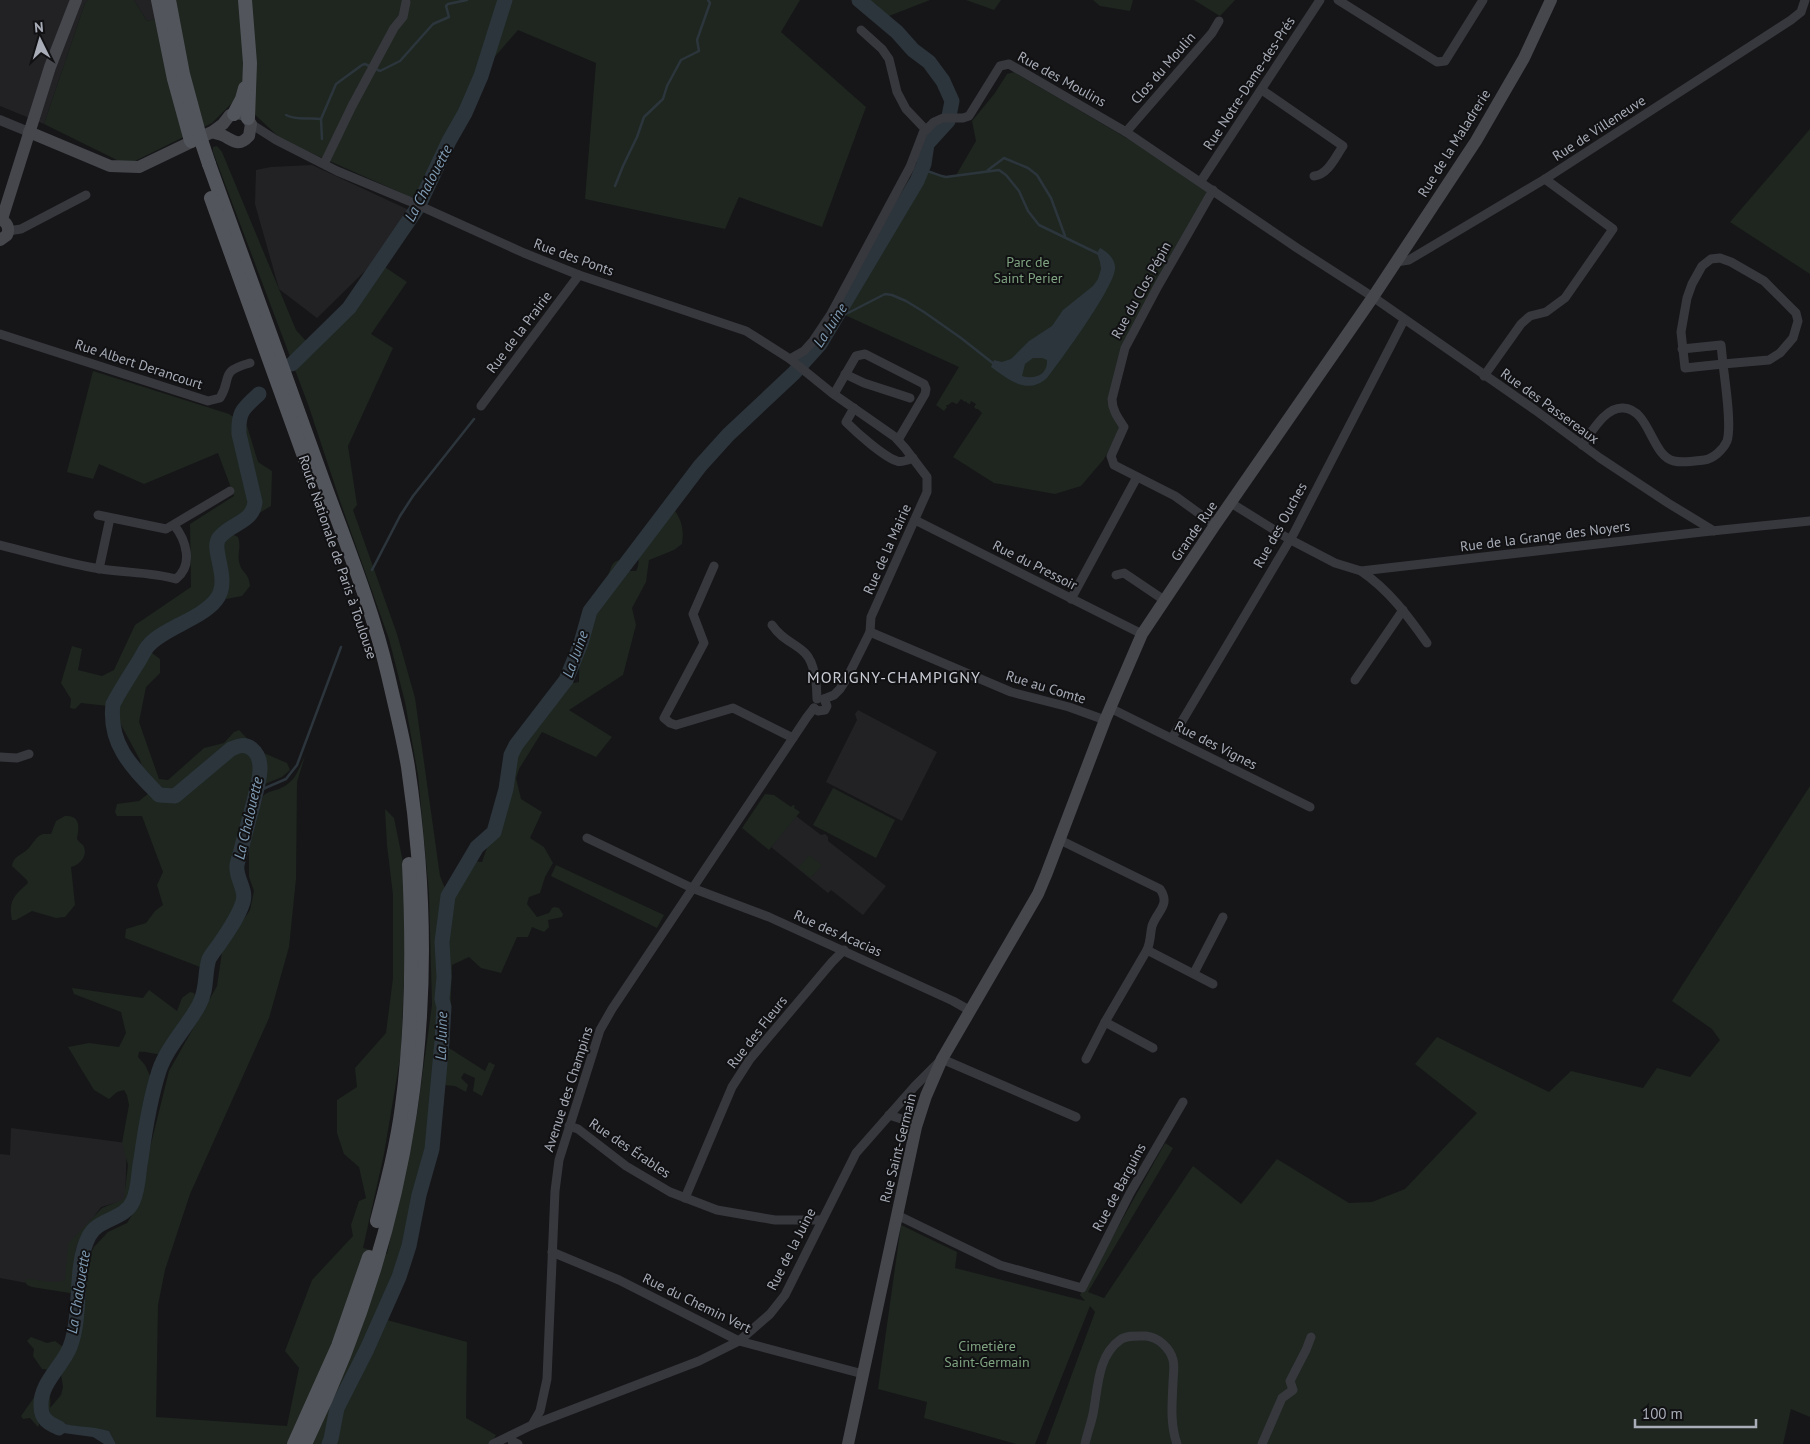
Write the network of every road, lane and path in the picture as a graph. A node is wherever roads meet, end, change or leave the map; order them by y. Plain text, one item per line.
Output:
1 (76, 0) edge
2 (161, 0) edge
3 (245, 0) edge
4 (1320, 0) edge
5 (1338, 0) edge
6 (1483, 0) edge
7 (1551, 0) edge
8 (1805, 0) edge
9 (406, 1) edge
10 (1219, 21) dead end
11 (861, 30) dead end
12 (249, 75) junction
13 (1262, 90) junction
14 (234, 114) junction
15 (0, 120) edge
16 (250, 121) junction
17 (224, 130) junction
18 (926, 130) junction
19 (29, 132) junction
20 (1126, 132) junction
21 (247, 139) junction
22 (276, 140) junction
23 (324, 164) junction
24 (204, 165) junction
25 (1314, 176) dead end
26 (1545, 179) junction
27 (1201, 182) junction
28 (1213, 190) junction
29 (86, 195) dead end
30 (1, 219) edge
31 (3, 237) edge
32 (1396, 262) junction
33 (579, 275) junction
34 (1373, 297) junction
35 (1404, 320) junction
36 (0, 334) edge
37 (1682, 348) junction
38 (792, 361) junction
39 (250, 363) dead end
40 (1723, 364) junction
41 (845, 374) junction
42 (1484, 376) junction
43 (834, 394) junction
44 (910, 398) dead end
45 (481, 406) dead end
46 (854, 408) junction
47 (898, 440) junction
48 (1582, 445) junction
49 (913, 458) junction
50 (927, 477) joint
51 (1137, 477) junction
52 (230, 491) dead end
53 (1231, 503) junction
54 (98, 515) dead end
55 (110, 518) junction
56 (915, 520) junction
57 (1810, 521) edge
58 (174, 525) junction
59 (1215, 525) junction
60 (1714, 530) junction
61 (1289, 539) junction
62 (0, 545) edge
63 (714, 566) dead end
64 (99, 568) junction
65 (1361, 571) junction
66 (1116, 575) dead end
67 (1072, 599) junction
68 (1164, 600) junction
69 (1403, 610) junction
70 (772, 625) dead end
71 (870, 632) junction
72 (1142, 634) junction
73 (1427, 643) dead end
74 (1355, 680) dead end
75 (821, 699) junction
76 (1107, 714) junction
77 (793, 738) junction
78 (1172, 738) junction
79 (29, 754) dead end
80 (0, 757) edge
81 (1074, 800) joint
82 (1310, 807) dead end
83 (587, 838) dead end
84 (1060, 840) junction
85 (692, 888) junction
86 (1223, 917) dead end
87 (844, 950) junction
88 (1147, 950) junction
89 (1194, 973) junction
90 (1213, 984) dead end
91 (969, 1010) junction
92 (1105, 1022) junction
93 (1153, 1048) dead end
94 (1086, 1058) dead end
95 (942, 1059) junction
96 (1183, 1102) dead end
97 (889, 1115) junction
98 (1076, 1117) dead end
99 (917, 1124) junction
100 (570, 1126) junction
101 (685, 1198) junction
102 (897, 1215) junction
103 (822, 1220) junction
104 (552, 1252) junction
105 (1310, 1337) dead end
106 (739, 1342) junction
107 (863, 1374) junction
108 (532, 1424) junction
109 (510, 1436) junction
110 (294, 1444) edge
111 (305, 1444) edge
112 (493, 1444) edge
113 (518, 1444) edge
114 (848, 1444) edge
115 (1085, 1444) edge
116 (1178, 1444) edge
117 (1262, 1444) edge

1 - 19 main road
2 - 24 main road, Route Nationale de Paris à Toulouse
3 - 12 main road
4 - 13 street, Rue Notre-Dame-des-Prés
5 - 6 street
7 - 32 main road, Rue de la Maladrerie
8 - 26 street, Rue de Villeneuve
9 - 23 street
10 - 20 street, Clos du Moulin
11 - 18 street
12 - 14 main road
12 - 16 main road
13 - 25 street
13 - 27 street, Rue Notre-Dame-des-Prés
14 - 16 main road
14 - 17 main road
15 - 19 street
16 - 21 main road
16 - 22 street, Rue des Ponts
17 - 19 main road
17 - 21 main road
18 - 20 street, Rue des Moulins
18 - 38 street, Rue des Moulins
19 - 30 main road
20 - 27 street, Rue des Moulins
21 - 22 street, Rue des Ponts
22 - 23 street, Rue des Ponts
23 - 33 street, Rue des Ponts
24 - 110 main road, Route Nationale de Paris à Toulouse
24 - 111 main road, Route Nationale de Paris à Toulouse
26 - 32 street, Rue de Villeneuve
26 - 42 street
27 - 28 street, Rue des Moulins
28 - 34 street, Rue des Moulins
28 - 51 street, Rue du Clos Pépin
29 - 31 street
30 - 31 main road
32 - 34 main road, Rue de la Maladrerie
33 - 38 street, Rue des Ponts
33 - 45 street, Rue de la Prairie
34 - 35 street, Rue des Passereaux
34 - 53 main road, Grande Rue
35 - 42 street, Rue des Passereaux
35 - 61 street, Rue des Ouches
36 - 39 street, Rue Albert Derancourt
37 - 40 street
37 - 40 street
37 - 40 street
38 - 43 street, Rue des Ponts
40 - 48 street
41 - 43 street
41 - 44 street
41 - 47 street
42 - 48 street, Rue des Passereaux
43 - 46 street, Rue des Ponts
46 - 47 street, Rue des Ponts
46 - 49 street
47 - 49 street, Rue des Ponts
48 - 60 street, Rue des Passereaux
49 - 50 street, Rue des Ponts
50 - 56 street, Rue de la Mairie
51 - 59 street, Rue du Clos Pépin
51 - 67 street
52 - 58 street
53 - 59 main road, Grande Rue
53 - 61 street, Rue de la Grange des Noyers
54 - 55 street
55 - 58 street
55 - 64 street
56 - 67 street, Rue du Pressoir
56 - 71 street, Rue de la Mairie
57 - 60 street, Rue de la Grange des Noyers
58 - 64 street
59 - 68 main road, Grande Rue
60 - 65 street, Rue de la Grange des Noyers
61 - 65 street, Rue de la Grange des Noyers
61 - 78 street, Rue des Ouches
62 - 64 street
63 - 77 street
65 - 69 street
66 - 68 street
67 - 72 street, Rue du Pressoir
68 - 72 main road, Grande Rue
69 - 73 street
69 - 74 street
70 - 75 street
71 - 75 street
71 - 76 street, Rue au Comte
72 - 76 main road, Grande Rue
75 - 77 street, Avenue des Champins
76 - 78 street, Rue des Vignes
76 - 81 main road, Grande Rue
77 - 85 street, Avenue des Champins
78 - 82 street, Rue des Vignes
79 - 80 street
81 - 84 main road, Rue Saint-Germain
83 - 85 street, Rue des Acacias
84 - 88 street
84 - 91 main road, Rue Saint-Germain
85 - 87 street, Rue des Acacias
85 - 100 street, Avenue des Champins
86 - 89 street
87 - 91 street, Rue des Acacias
87 - 101 street, Rue des Fleurs
88 - 89 street
88 - 92 street
89 - 90 street
91 - 95 main road, Rue Saint-Germain
92 - 93 street
92 - 94 street
95 - 97 street, Rue de la Juine
95 - 98 street
95 - 99 main road, Rue Saint-Germain
96 - 102 street, Rue de Barguins
97 - 99 street
97 - 103 street, Rue de la Juine
99 - 102 main road, Rue Saint-Germain
100 - 101 street, Rue des Érables
100 - 104 street, Avenue des Champins
101 - 103 street, Rue des Érables
102 - 107 main road, Rue Saint-Germain
103 - 106 street, Rue de la Juine
104 - 106 street, Rue du Chemin Vert
104 - 108 street, Avenue des Champins
105 - 117 street
106 - 107 street, Rue du Chemin Vert
106 - 108 street, Rue de la Juine
107 - 114 main road, Rue Saint-Germain
108 - 109 street
109 - 112 street
109 - 113 street
115 - 116 street

